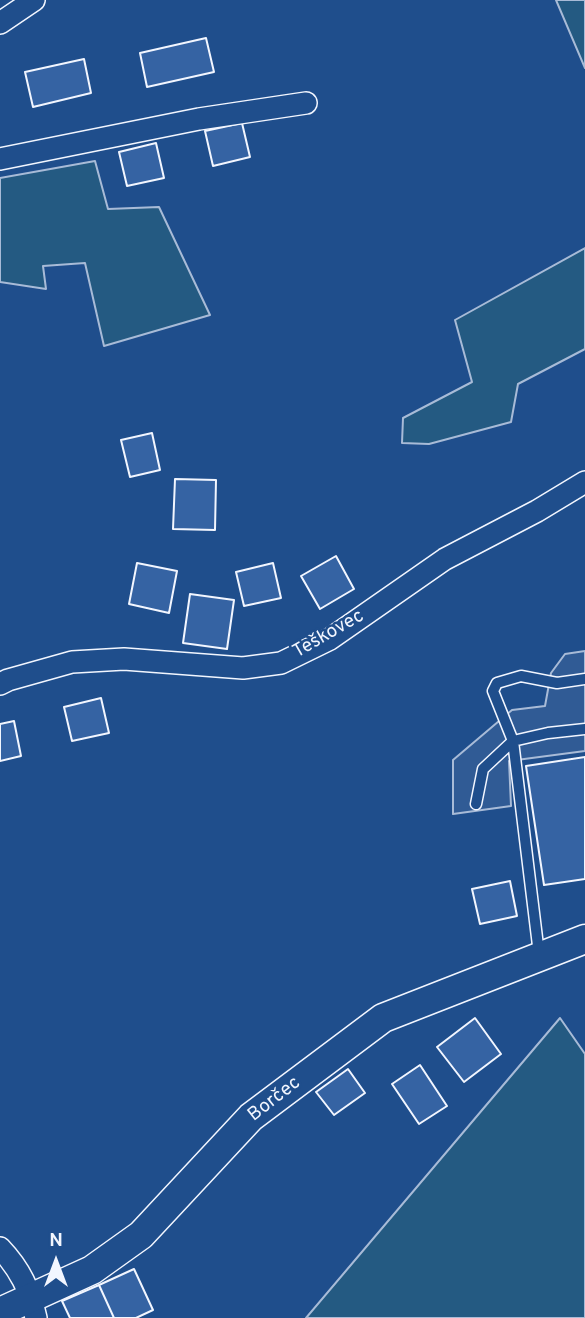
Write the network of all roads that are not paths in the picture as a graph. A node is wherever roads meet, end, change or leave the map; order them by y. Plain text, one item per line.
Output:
1 (34, 0) edge
2 (2, 22) edge
3 (306, 103) dead end
4 (0, 159) edge
5 (585, 482) edge
6 (585, 679) edge
7 (0, 684) edge
8 (585, 729) edge
9 (513, 741) junction
10 (477, 804) dead end
11 (585, 939) edge
12 (539, 957) junction
13 (0, 1248) edge
14 (34, 1308) edge
15 (0, 1312) edge

1 - 2 street
3 - 4 street
5 - 7 street, Teškovec
6 - 9 lane
8 - 9 lane
9 - 10 lane
9 - 12 lane
11 - 12 street, Borčec
12 - 14 street, Borčec
13 - 14 street
14 - 15 street, Borčec

